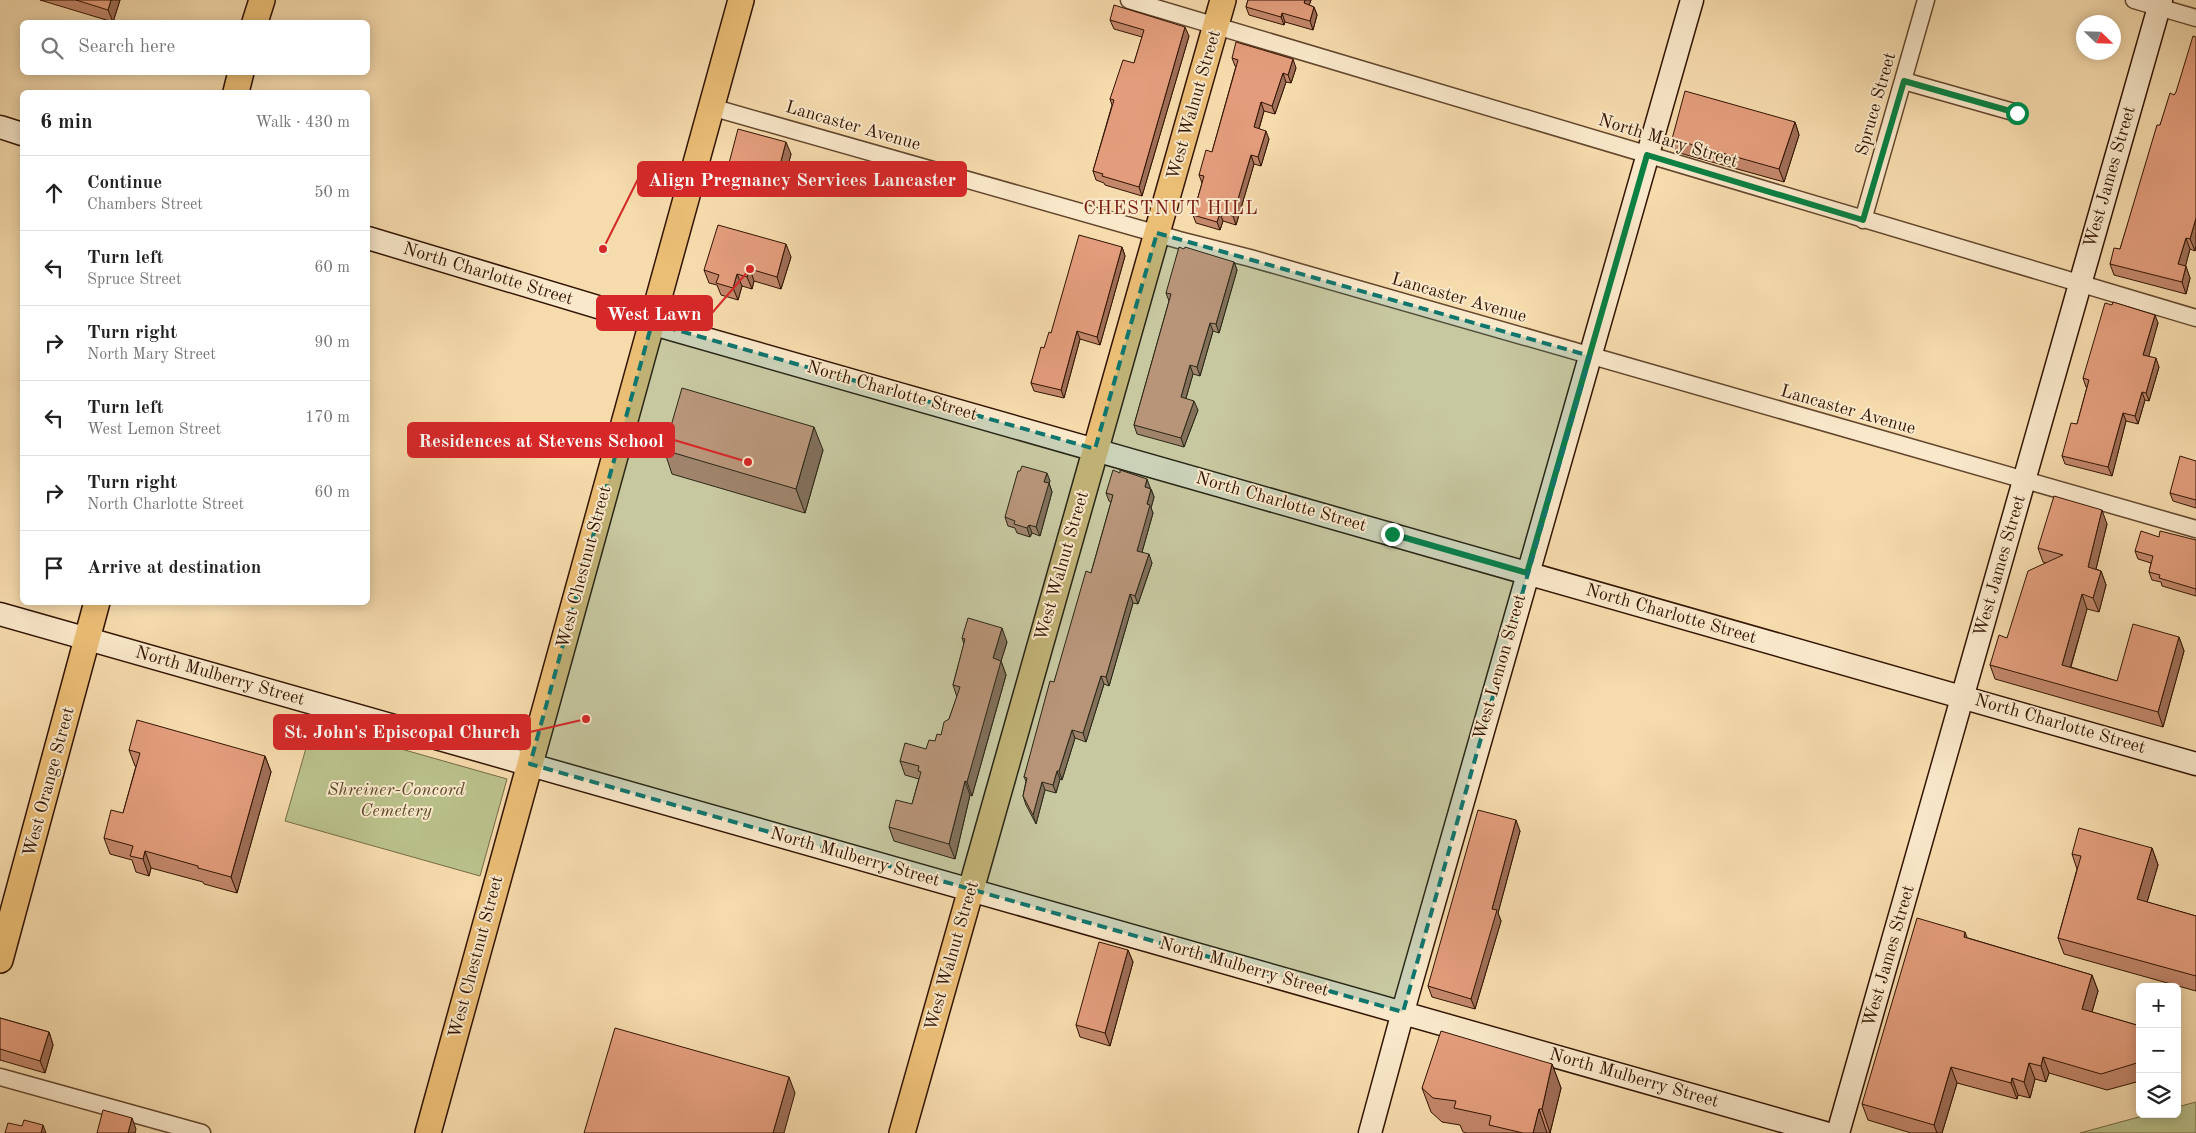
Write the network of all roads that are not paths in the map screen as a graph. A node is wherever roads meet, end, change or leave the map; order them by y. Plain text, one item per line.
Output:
1 (262, 0) edge
2 (740, 0) edge
3 (1128, 0) edge
4 (1223, 0) edge
5 (1692, 0) edge
6 (1926, 0) edge
7 (2134, 0) edge
8 (2160, 4) edge
9 (2196, 18) edge
10 (257, 20) edge
11 (1216, 26) junction
12 (240, 75) edge
13 (1904, 81) junction
14 (236, 90) edge
15 (711, 107) junction
16 (2017, 113) dead end
17 (0, 127) edge
18 (20, 133) edge
19 (1647, 155) junction
20 (1863, 220) junction
21 (1157, 233) junction
22 (370, 239) edge
23 (2080, 284) junction
24 (2196, 318) edge
25 (652, 323) junction
26 (1590, 356) junction
27 (1096, 449) junction
28 (2024, 480) junction
29 (2196, 529) edge
30 (1527, 573) junction
31 (95, 605) edge
32 (0, 614) edge
33 (87, 638) junction
34 (1963, 696) junction
35 (530, 764) junction
36 (2196, 764) edge
37 (971, 889) junction
38 (0, 960) edge
39 (1403, 1012) junction
40 (0, 1077) edge
41 (202, 1133) edge
42 (428, 1133) edge
43 (902, 1133) edge
44 (1370, 1133) edge
45 (1825, 1133) edge
46 (1838, 1133) edge

1 - 10 main road
2 - 15 main road, West Chestnut Street
3 - 11 street, North Mary Street
4 - 11 main road, West Walnut Street
5 - 19 street, West Lemon Street
6 - 13 street, Spruce Street
7 - 8 street
8 - 9 street
8 - 23 street, West James Street
11 - 19 street, North Mary Street
11 - 21 main road, West Walnut Street
12 - 14 main road
13 - 16 street
13 - 20 street, Spruce Street
15 - 21 street, Lancaster Avenue
15 - 25 main road, West Chestnut Street
17 - 18 street
19 - 20 street, North Mary Street
19 - 26 street, West Lemon Street
20 - 23 street, North Mary Street
21 - 26 street, Lancaster Avenue
21 - 27 main road, West Walnut Street
22 - 25 street, North Charlotte Street
23 - 24 street, North Mary Street
23 - 28 street, West James Street
25 - 27 street, North Charlotte Street
25 - 35 main road, West Chestnut Street
26 - 28 street, Lancaster Avenue
26 - 30 street, West Lemon Street
27 - 30 street, North Charlotte Street
27 - 37 main road, West Walnut Street
28 - 29 street, Lancaster Avenue
28 - 34 street, West James Street
30 - 34 street, North Charlotte Street
30 - 39 street, West Lemon Street
31 - 33 main road, West Orange Street
32 - 33 street, North Mulberry Street
33 - 35 street, North Mulberry Street
33 - 38 main road, West Orange Street
34 - 36 street, North Charlotte Street
34 - 46 street, West James Street
35 - 37 street, North Mulberry Street
35 - 42 main road, West Chestnut Street
37 - 39 street, North Mulberry Street
37 - 43 main road, West Walnut Street
39 - 44 street, West Lemon Street
39 - 45 street, North Mulberry Street
40 - 41 street

